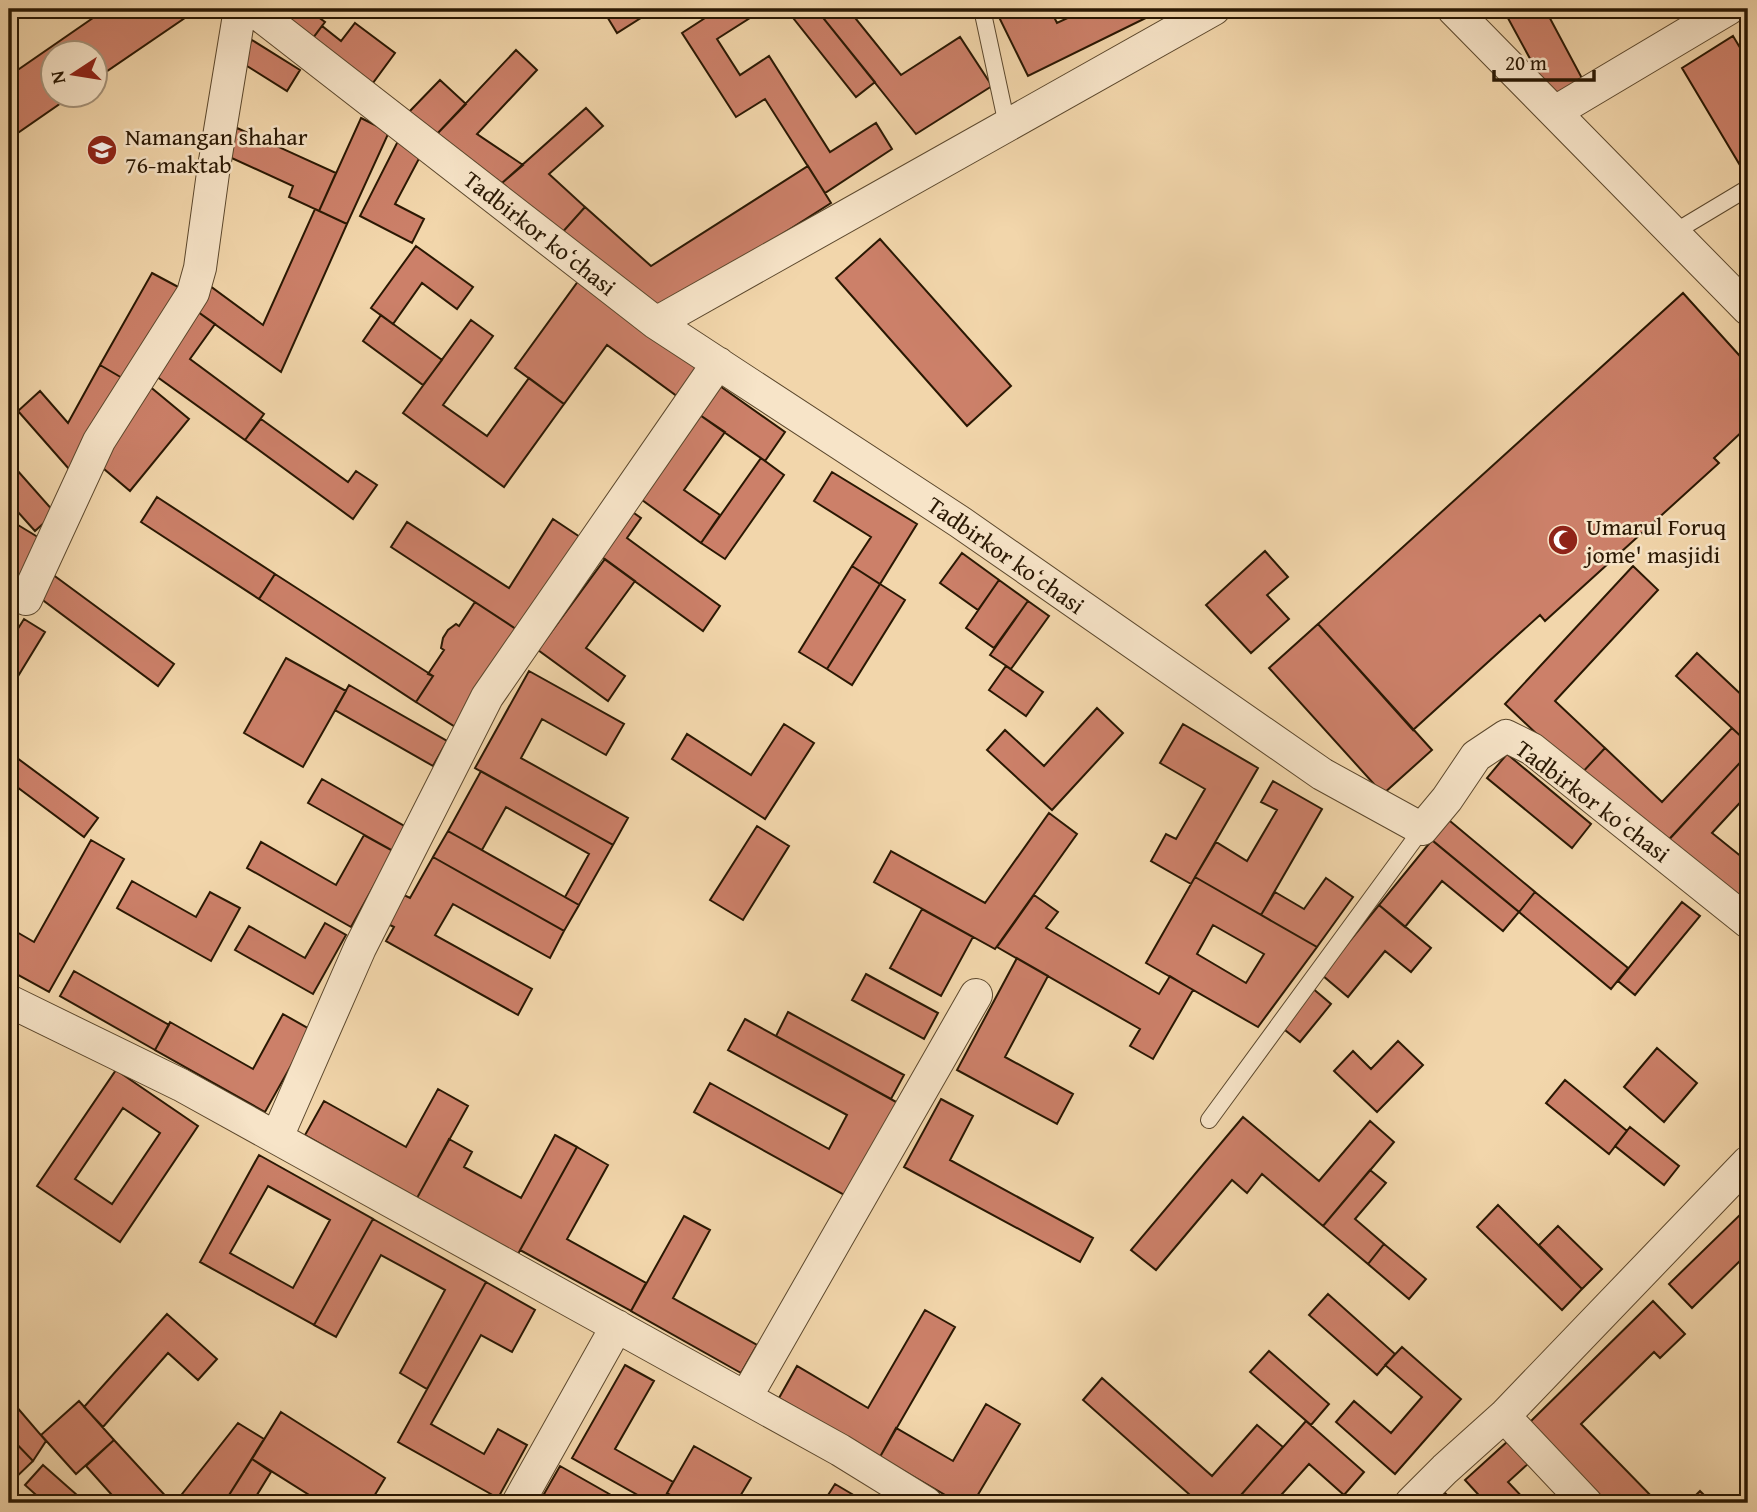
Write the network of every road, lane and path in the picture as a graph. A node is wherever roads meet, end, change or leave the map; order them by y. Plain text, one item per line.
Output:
1 (240, 9) edge
2 (252, 9) edge
3 (982, 9) edge
4 (1214, 9) edge
5 (1453, 9) edge
6 (1728, 9) edge
7 (1555, 112) junction
8 (1007, 125) junction
9 (1748, 188) edge
10 (1673, 233) junction
11 (1748, 309) edge
12 (656, 323) junction
13 (718, 363) junction
14 (26, 599) dead end
15 (1422, 829) junction
16 (1748, 922) edge
17 (976, 995) dead end
18 (9, 1002) edge
19 (1209, 1120) dead end
20 (277, 1137) junction
21 (1748, 1162) edge
22 (617, 1326) junction
23 (746, 1397) junction
24 (1504, 1416) junction
25 (518, 1503) edge
26 (926, 1503) edge
27 (1411, 1503) edge
28 (1586, 1503) edge

1 - 14 street
2 - 12 street, Tadbirkor koʻchasi
3 - 8 lane
4 - 8 street
5 - 7 street
6 - 7 street
7 - 10 street
8 - 12 street
9 - 10 lane
10 - 11 street
12 - 13 street, Tadbirkor koʻchasi
13 - 15 street, Tadbirkor koʻchasi
13 - 20 street
15 - 16 street, Tadbirkor koʻchasi
15 - 19 lane
17 - 23 street
18 - 20 street
20 - 22 street
21 - 24 street
22 - 23 street
22 - 25 street
23 - 26 street
24 - 27 street
24 - 28 street

